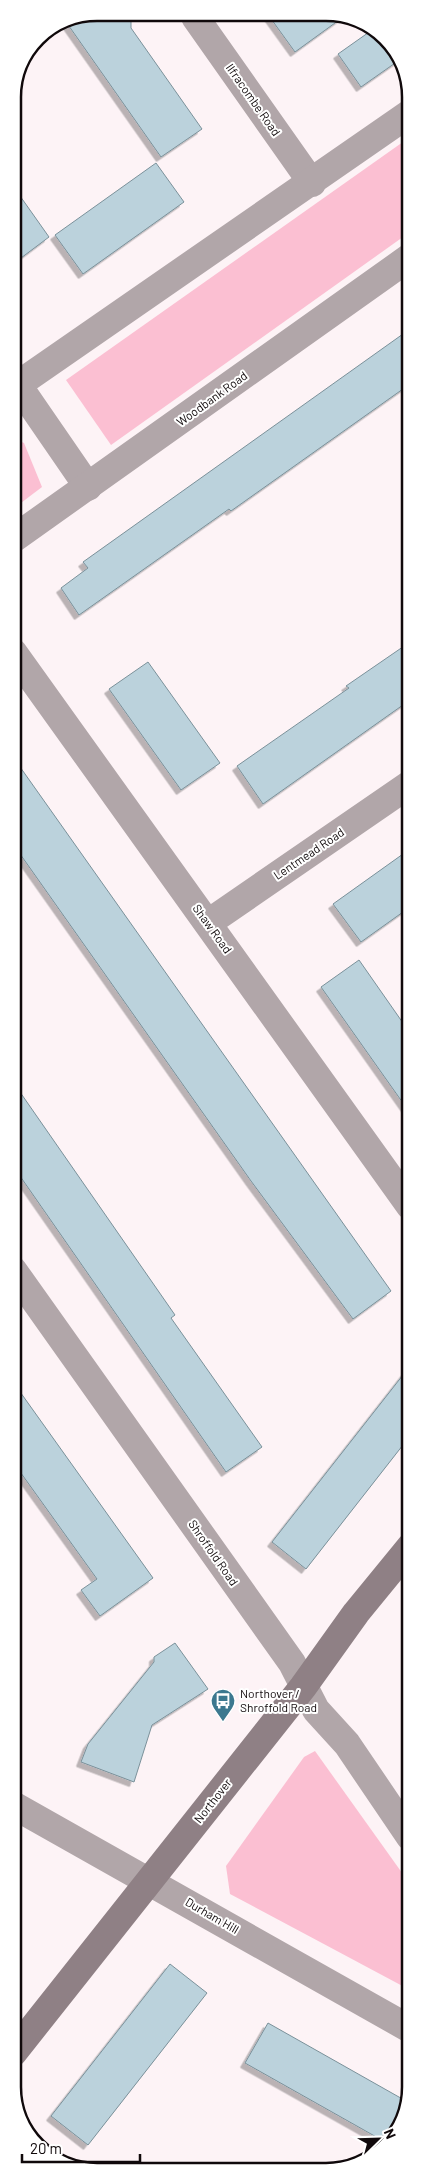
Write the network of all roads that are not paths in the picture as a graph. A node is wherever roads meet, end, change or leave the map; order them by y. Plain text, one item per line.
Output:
1 (198, 21) edge
2 (402, 119) edge
3 (312, 183) junction
4 (402, 264) edge
5 (21, 379) edge
6 (21, 394) edge
7 (88, 487) junction
8 (21, 533) edge
9 (21, 663) edge
10 (402, 790) edge
11 (208, 923) junction
12 (402, 1195) edge
13 (21, 1281) edge
14 (402, 1557) edge
15 (303, 1687) junction
16 (21, 1808) edge
17 (402, 1824) edge
18 (150, 1881) junction
19 (402, 2024) edge
20 (21, 2043) edge

1 - 3 street, Ilfracombe Road
2 - 3 street
3 - 5 street
4 - 7 street, Woodbank Road
6 - 7 street
7 - 8 street, Woodbank Road
9 - 11 street, Shaw Road
10 - 11 street, Lentmead Road
11 - 12 street, Shaw Road
13 - 15 street, Shroffold Road
14 - 15 street, Northover
15 - 17 street, Shroffold Road
15 - 18 street, Northover
16 - 18 street, Durham Hill
18 - 19 street, Durham Hill
18 - 20 street, Northover

